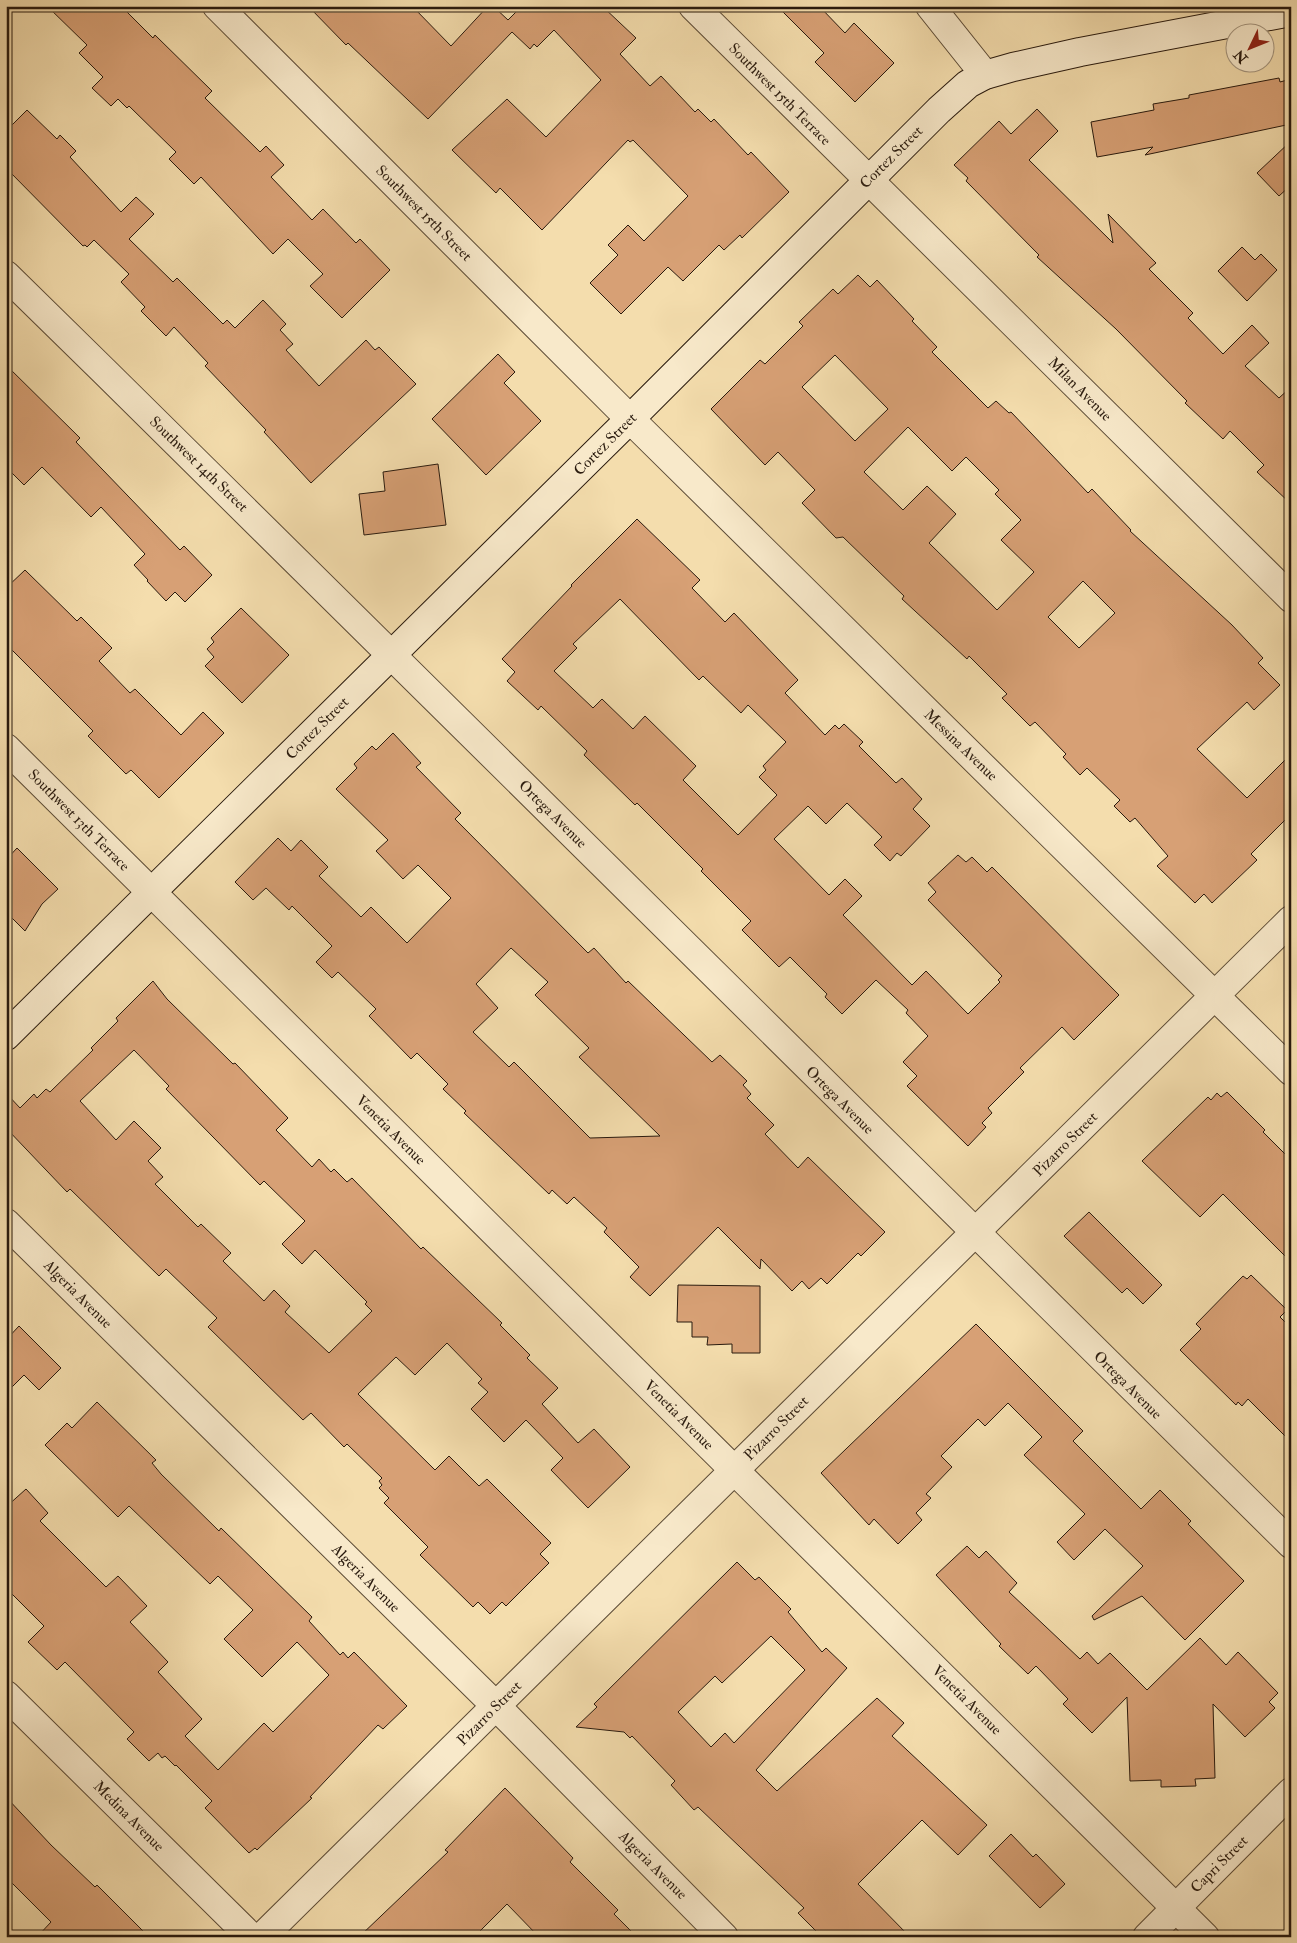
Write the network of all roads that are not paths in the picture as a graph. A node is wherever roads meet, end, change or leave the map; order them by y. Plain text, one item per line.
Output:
1 (218, 6) edge
2 (693, 6) edge
3 (930, 6) edge
4 (1291, 12) edge
5 (985, 75) junction
6 (869, 180) junction
7 (6, 275) edge
8 (630, 419) junction
9 (1291, 598) edge
10 (392, 654) junction
11 (6, 748) edge
12 (153, 893) junction
13 (1291, 920) edge
14 (1215, 995) junction
15 (6, 1036) edge
16 (1291, 1071) edge
17 (6, 1223) edge
18 (974, 1233) junction
19 (734, 1469) junction
20 (1291, 1544) edge
21 (6, 1695) edge
22 (496, 1706) junction
23 (1291, 1792) edge
24 (1176, 1908) junction
25 (251, 1937) edge
26 (262, 1937) edge
27 (724, 1937) edge
28 (1147, 1937) edge
29 (1206, 1937) edge

1 - 8 street, Southwest 15th Street
2 - 6 street, Southwest 15th Terrace
3 - 5 street
4 - 5 street, Cortez Street
5 - 6 street, Cortez Street
6 - 8 street, Cortez Street
6 - 9 street, Milan Avenue
7 - 10 street, Southwest 14th Street
8 - 10 street, Cortez Street
8 - 14 street, Messina Avenue
10 - 12 street, Cortez Street
10 - 18 street, Ortega Avenue
11 - 12 street, Southwest 13th Terrace
12 - 15 street, Cortez Street
12 - 19 street, Venetia Avenue
13 - 14 street, Pizarro Street
14 - 16 street, Messina Avenue
14 - 18 street, Pizarro Street
17 - 22 street, Algeria Avenue
18 - 19 street, Pizarro Street
18 - 20 street, Ortega Avenue
19 - 22 street, Pizarro Street
19 - 24 street, Venetia Avenue
21 - 25 street, Medina Avenue
22 - 26 street, Pizarro Street
22 - 27 street, Algeria Avenue
23 - 24 street, Capri Street
24 - 28 street, Capri Street
24 - 29 street, Venetia Avenue

